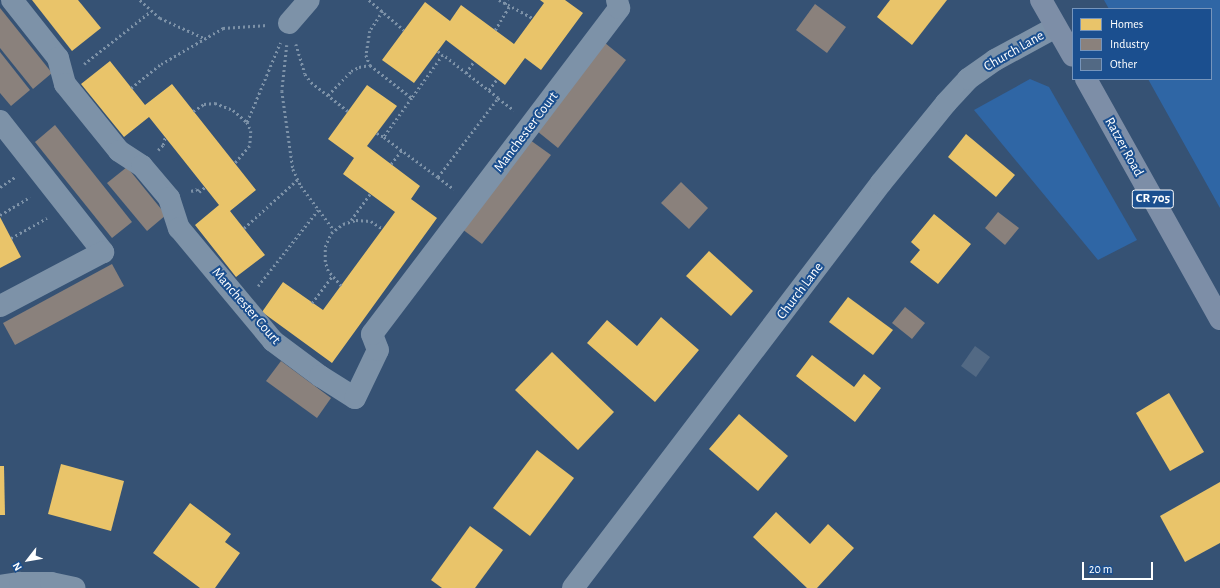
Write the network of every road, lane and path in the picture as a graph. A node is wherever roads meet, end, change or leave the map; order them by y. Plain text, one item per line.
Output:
1 (12, 0) edge
2 (140, 0) edge
3 (309, 0) edge
4 (369, 0) edge
5 (499, 0) edge
6 (508, 0) edge
7 (617, 0) edge
8 (1041, 0) edge
9 (504, 4) junction
10 (509, 7) junction
11 (151, 11) junction
12 (383, 11) junction
13 (533, 18) dead end
14 (289, 23) junction
15 (1056, 27) junction
16 (404, 30) dead end
17 (494, 30) dead end
18 (204, 38) junction
19 (438, 51) dead end
20 (1072, 54) edge
21 (443, 56) junction
22 (474, 61) dead end
23 (370, 65) junction
24 (466, 73) junction
25 (497, 79) dead end
26 (1087, 80) edge
27 (65, 84) junction
28 (131, 88) dead end
29 (489, 90) junction
30 (328, 95) junction
31 (412, 98) junction
32 (193, 111) dead end
33 (348, 111) dead end
34 (0, 121) edge
35 (247, 122) junction
36 (377, 133) dead end
37 (384, 137) junction
38 (402, 150) junction
39 (235, 163) dead end
40 (391, 164) dead end
41 (297, 180) junction
42 (50, 185) junction
43 (370, 194) dead end
44 (67, 207) junction
45 (318, 210) junction
46 (0, 215) edge
47 (351, 220) junction
48 (244, 228) dead end
49 (383, 229) dead end
50 (334, 230) junction
51 (11, 238) dead end
52 (332, 276) junction
53 (341, 286) dead end
54 (312, 303) dead end
55 (243, 305) junction
56 (0, 306) edge
57 (1220, 319) edge
58 (0, 586) edge
59 (74, 588) edge
60 (573, 588) edge

1 - 27 street, Manchester Court
2 - 11 path
3 - 14 street
4 - 12 path
5 - 9 path
6 - 9 path
7 - 55 street, Manchester Court
8 - 15 main road
9 - 10 path
10 - 13 path
10 - 17 path
11 - 18 path
11 - 27 path
12 - 16 path
12 - 23 path
14 - 18 path
14 - 30 path
14 - 35 path
14 - 41 path
15 - 20 main road
15 - 60 street, Church Lane
18 - 28 path
19 - 21 path
21 - 24 path
21 - 31 path
22 - 24 path
23 - 30 path
23 - 31 path
24 - 29 path
25 - 29 path
26 - 57 main road, Ratzer Road / CR 705
27 - 55 street, Manchester Court
29 - 38 path
30 - 33 path
31 - 37 path
32 - 35 path
34 - 42 street
35 - 39 path
36 - 37 path
37 - 38 path
38 - 40 path
41 - 45 path
41 - 48 path
42 - 44 street
42 - 46 path
43 - 47 path
44 - 51 path
44 - 56 street
45 - 50 path
45 - 55 path
47 - 49 path
47 - 50 path
50 - 52 path
52 - 53 path
52 - 54 path
58 - 59 street

